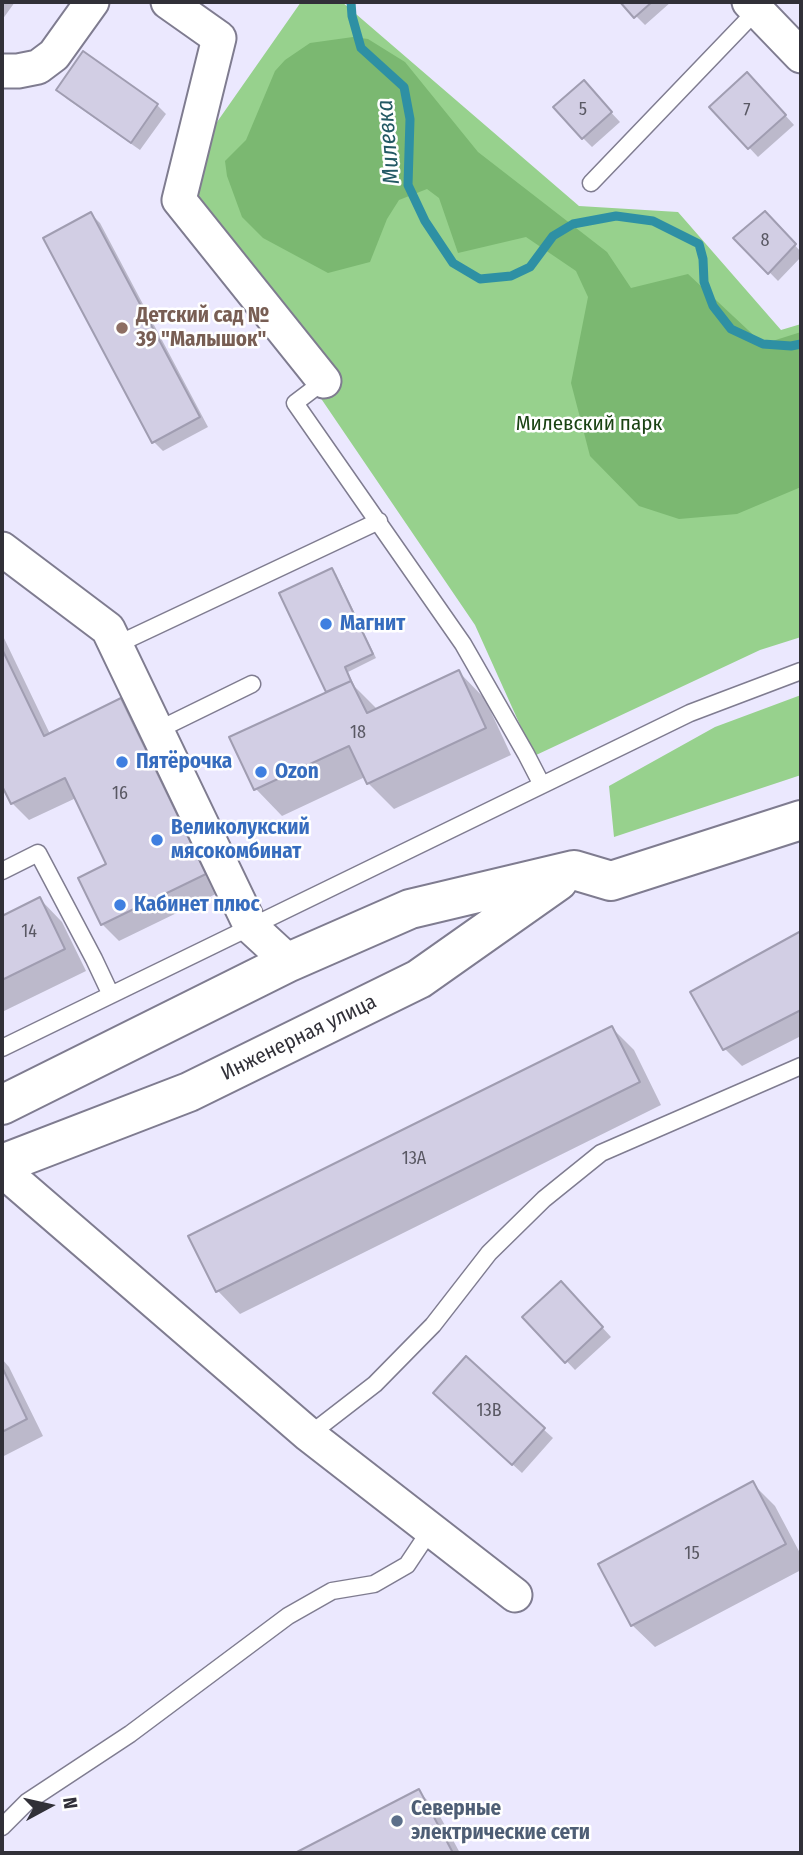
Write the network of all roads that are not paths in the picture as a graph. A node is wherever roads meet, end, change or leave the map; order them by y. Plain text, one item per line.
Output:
1 (92, 2) edge
2 (168, 2) edge
3 (753, 6) edge
4 (801, 56) edge
5 (2, 71) edge
6 (592, 183) dead end
7 (324, 381) joint
8 (379, 521) junction
9 (2, 549) edge
10 (116, 645) junction
11 (801, 671) edge
12 (253, 684) dead end
13 (156, 731) junction
14 (542, 785) junction
15 (801, 820) edge
16 (574, 870) junction
17 (2, 871) edge
18 (410, 909) junction
19 (251, 927) junction
20 (289, 962) junction
21 (419, 979) junction
22 (111, 995) junction
23 (2, 1048) edge
24 (801, 1066) edge
25 (2, 1104) edge
26 (2, 1164) edge
27 (2, 1170) edge
28 (309, 1435) junction
29 (431, 1529) junction
30 (515, 1595) dead end
31 (2, 1827) edge

1 - 5 street
2 - 7 street
3 - 4 street
3 - 6 lane
7 - 8 lane
8 - 10 lane
8 - 14 lane
9 - 10 street
10 - 13 street
11 - 14 lane
12 - 13 lane
13 - 19 street
14 - 19 lane
15 - 16 main road
16 - 18 main road
16 - 21 main road, Инженерная улица
17 - 22 lane
18 - 20 main road
18 - 21 main road
19 - 20 street
19 - 22 lane
20 - 25 main road
21 - 26 main road, Инженерная улица
22 - 23 lane
24 - 28 lane
27 - 28 street
28 - 29 street
29 - 30 street
29 - 31 lane

